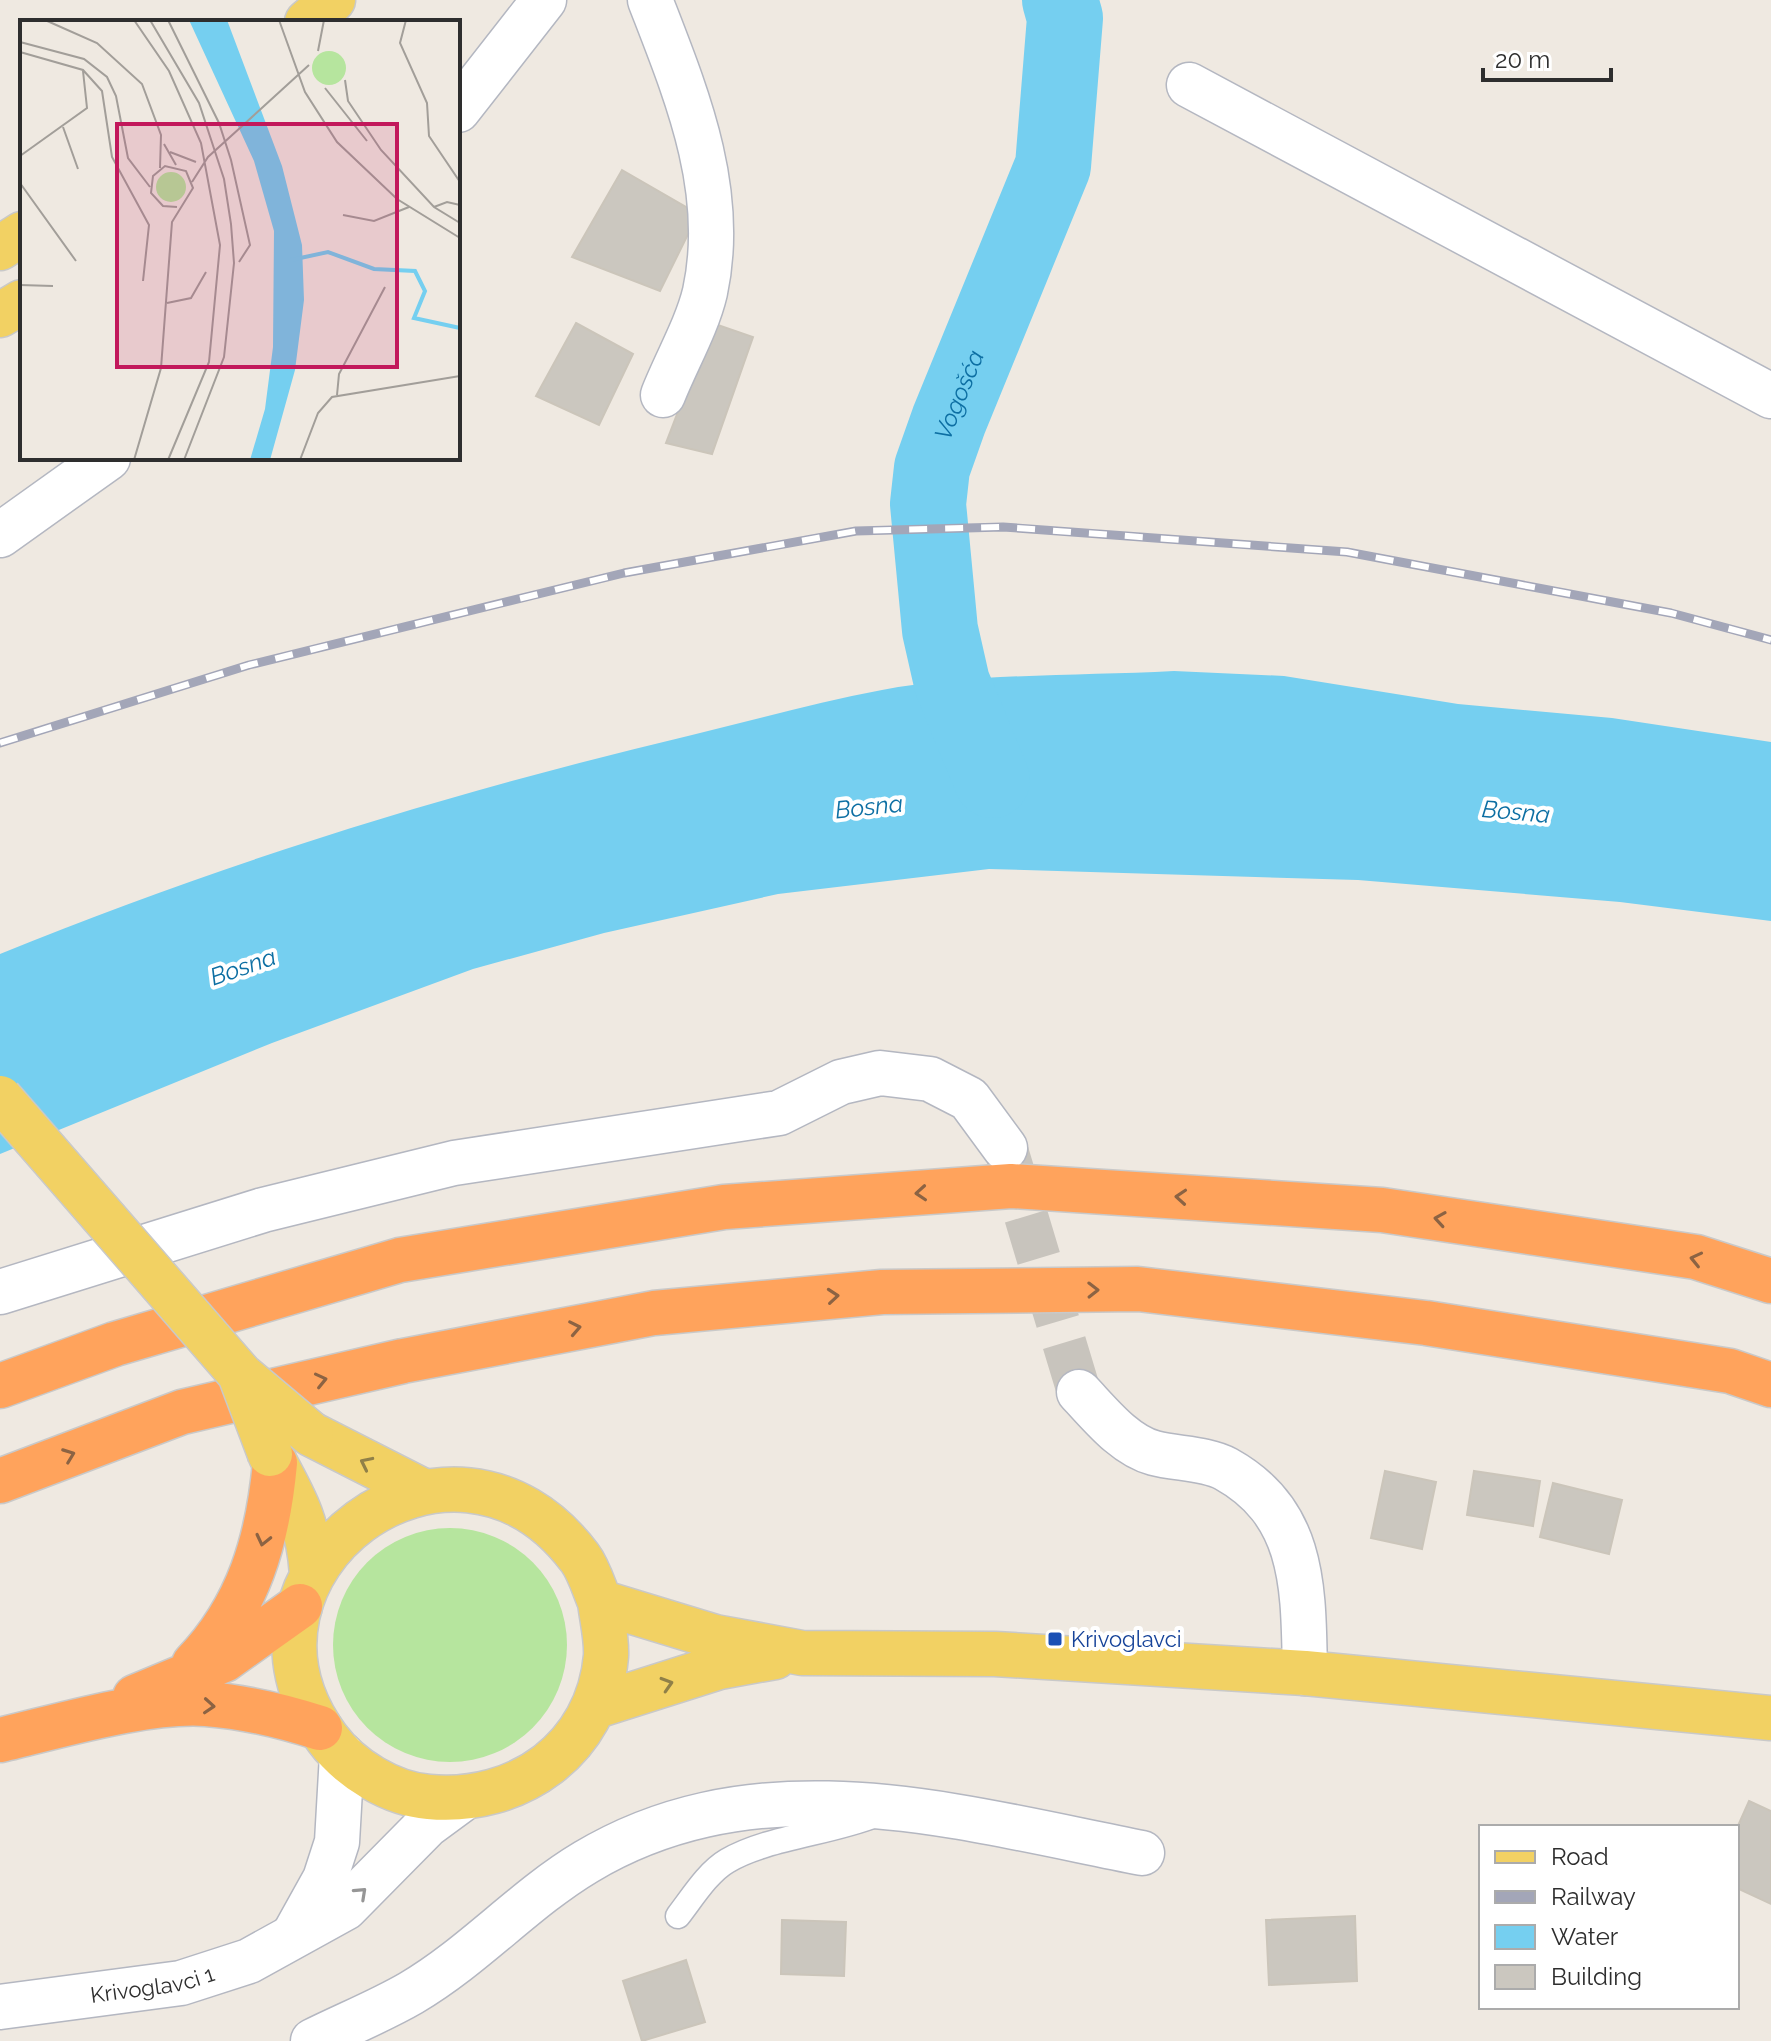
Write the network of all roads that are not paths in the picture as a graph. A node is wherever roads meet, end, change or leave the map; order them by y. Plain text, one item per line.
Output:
1 (333, 0) edge
2 (544, 0) edge
3 (650, 0) edge
4 (309, 20) edge
5 (1189, 85) dead end
6 (460, 107) edge
7 (20, 235) edge
8 (0, 248) edge
9 (20, 303) edge
10 (0, 315) edge
11 (663, 395) dead end
12 (1771, 396) edge
13 (105, 460) edge
14 (0, 535) edge
15 (0, 1098) edge
16 (1005, 1148) tunnel mouth
17 (1771, 1281) edge
18 (0, 1292) edge
19 (241, 1375) junction
20 (1771, 1385) edge
21 (0, 1386) edge
22 (1079, 1392) tunnel mouth
23 (273, 1459) junction
24 (0, 1481) edge
25 (423, 1491) junction
26 (306, 1590) junction
27 (600, 1602) junction
28 (802, 1653) junction
29 (1305, 1673) junction
30 (180, 1678) junction
31 (593, 1707) junction
32 (1771, 1718) edge
33 (76, 1722) junction
34 (0, 1740) edge
35 (331, 1742) junction
36 (461, 1800) junction
37 (892, 1808) junction
38 (1142, 1853) dead end
39 (678, 1916) dead end
40 (295, 1933) junction
41 (0, 2007) edge
42 (313, 2041) edge

1 - 4 main road
2 - 6 street
3 - 11 street
5 - 12 street
7 - 8 main road
9 - 10 main road
13 - 14 street
15 - 19 main road, bridge
16 - 18 street
17 -> 21 highway
19 - 23 main road, bridge
25 -> 19 main road, bridge
24 -> 20 highway
22 - 29 street
23 - 26 main road
23 -> 30 highway
25 - 26 main road
25 - 27 main road
26 - 30 highway
26 - 35 main road
27 - 28 main road
27 - 31 main road
28 - 29 main road
31 -> 28 main road
29 - 32 main road
30 - 33 highway
31 - 36 main road
33 - 34 highway
33 -> 35 highway
35 - 36 main road
35 - 40 street, Krivoglavci 1
40 -> 36 street, Krivoglavci 1
37 - 38 street
37 - 39 lane
37 - 42 street
40 - 41 street, Krivoglavci 1

